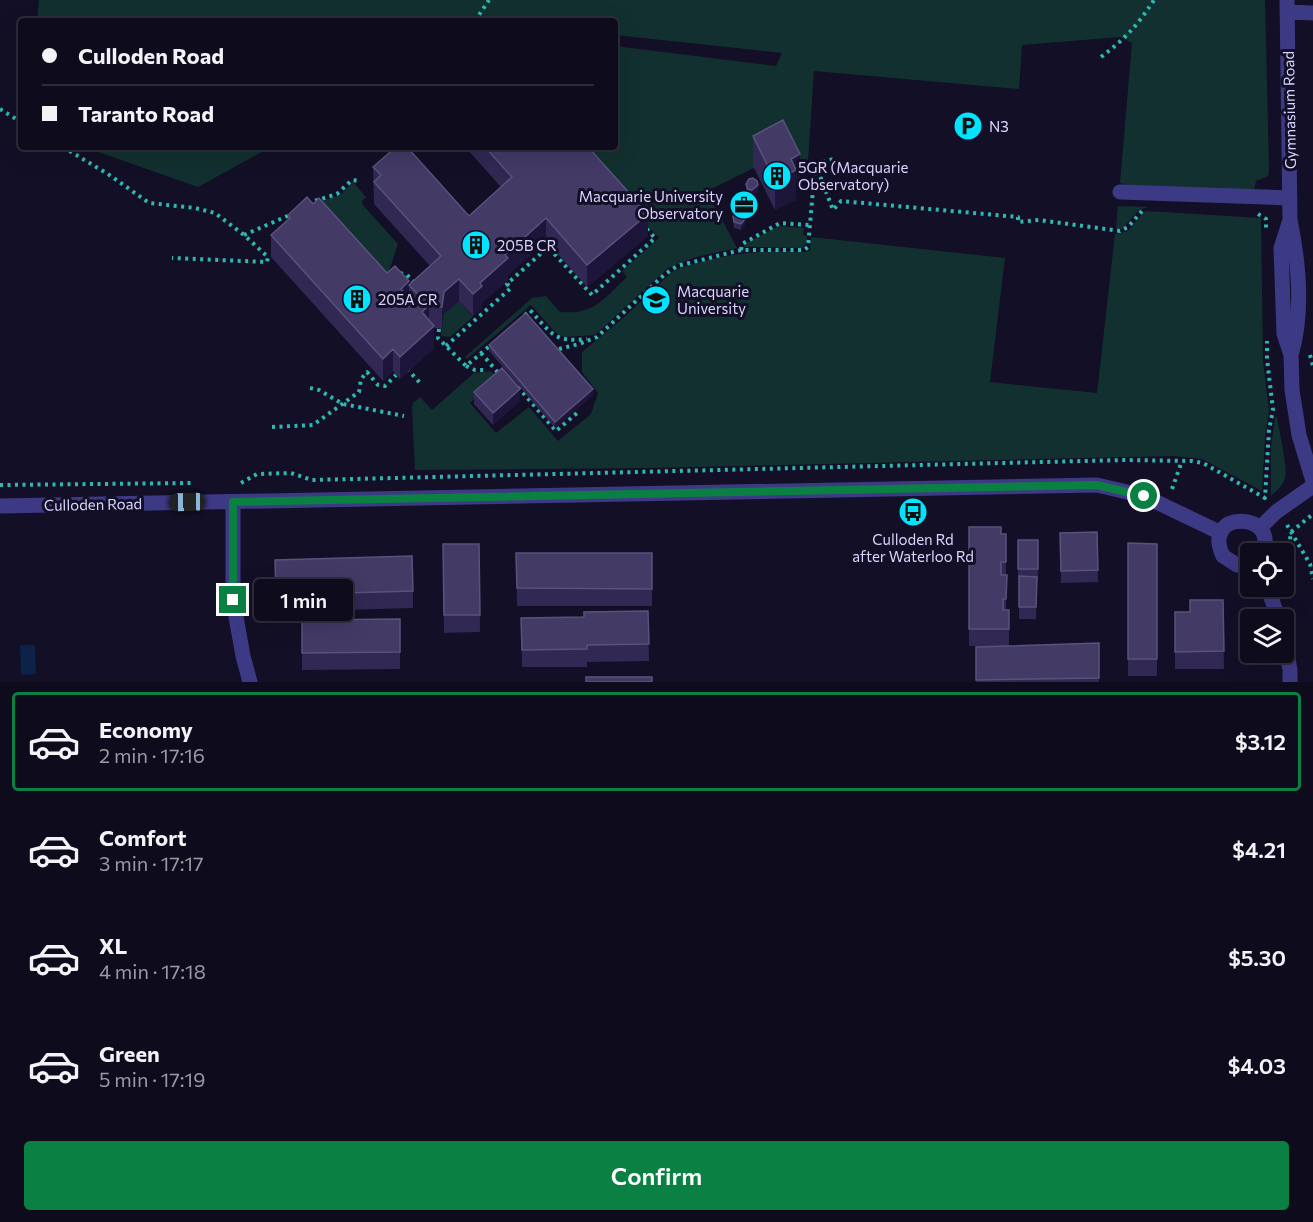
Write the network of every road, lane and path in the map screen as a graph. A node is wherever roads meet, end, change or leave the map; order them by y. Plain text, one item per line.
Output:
1 (489, 0) edge
2 (1154, 0) edge
3 (1287, 6) edge
4 (1313, 13) edge
5 (477, 18) edge
6 (1101, 57) dead end
7 (0, 109) edge
8 (18, 120) edge
9 (68, 150) edge
10 (834, 159) dead end
11 (815, 163) junction
12 (361, 181) dead end
13 (1120, 192) dead end
14 (1290, 198) junction
15 (301, 208) edge
16 (1149, 209) dead end
17 (296, 212) edge
18 (1257, 213) dead end
19 (639, 220) edge
20 (810, 225) junction
21 (244, 235) junction
22 (1266, 241) dead end
23 (741, 250) junction
24 (172, 258) dead end
25 (398, 272) edge
26 (604, 275) dead end
27 (609, 280) junction
28 (422, 290) edge
29 (522, 317) edge
30 (439, 329) dead end
31 (597, 337) junction
32 (1267, 338) dead end
33 (497, 339) edge
34 (446, 346) junction
35 (559, 349) edge
36 (481, 353) junction
37 (466, 366) junction
38 (500, 366) edge
39 (405, 367) edge
40 (487, 370) dead end
41 (396, 375) dead end
42 (421, 384) dead end
43 (512, 385) edge
44 (310, 388) dead end
45 (343, 404) junction
46 (575, 411) edge
47 (404, 416) dead end
48 (272, 427) dead end
49 (1182, 461) junction
50 (1313, 481) edge
51 (205, 483) dead end
52 (229, 483) dead end
53 (0, 485) edge
54 (1313, 486) edge
55 (1172, 489) dead end
56 (233, 502) junction
57 (0, 506) edge
58 (1313, 514) edge
59 (1287, 524) dead end
60 (1260, 528) junction
61 (1291, 532) junction
62 (1221, 533) junction
63 (1264, 543) edge
64 (1289, 543) edge
65 (1240, 565) edge
66 (1313, 579) edge
67 (1289, 663) edge
68 (250, 682) edge
69 (1290, 682) edge

1 - 5 path
2 - 6 path
3 - 4 street
3 - 14 street, Gymnasium Road
7 - 8 path
9 - 21 path
10 - 11 path
11 - 16 path
11 - 20 path
12 - 15 path
13 - 14 street
14 - 50 street, Gymnasium Road
17 - 21 path
18 - 22 path
19 - 27 path
20 - 23 path
20 - 23 path
21 - 24 path
23 - 31 path
25 - 28 path
26 - 27 path
27 - 34 path
29 - 31 path
30 - 34 path
31 - 35 path
32 - 49 path
33 - 36 path
34 - 37 path
36 - 37 path
36 - 38 path
37 - 40 path
39 - 42 path
41 - 45 path
43 - 46 path
44 - 45 path
45 - 47 path
45 - 48 path
49 - 52 path
49 - 55 path
51 - 53 path
54 - 60 street
56 - 57 street, Culloden Road
56 - 62 street, Culloden Road
56 - 68 street
58 - 61 path
59 - 61 path
60 - 62 street
60 - 63 street
61 - 64 path
61 - 66 path
62 - 65 street
67 - 69 street

